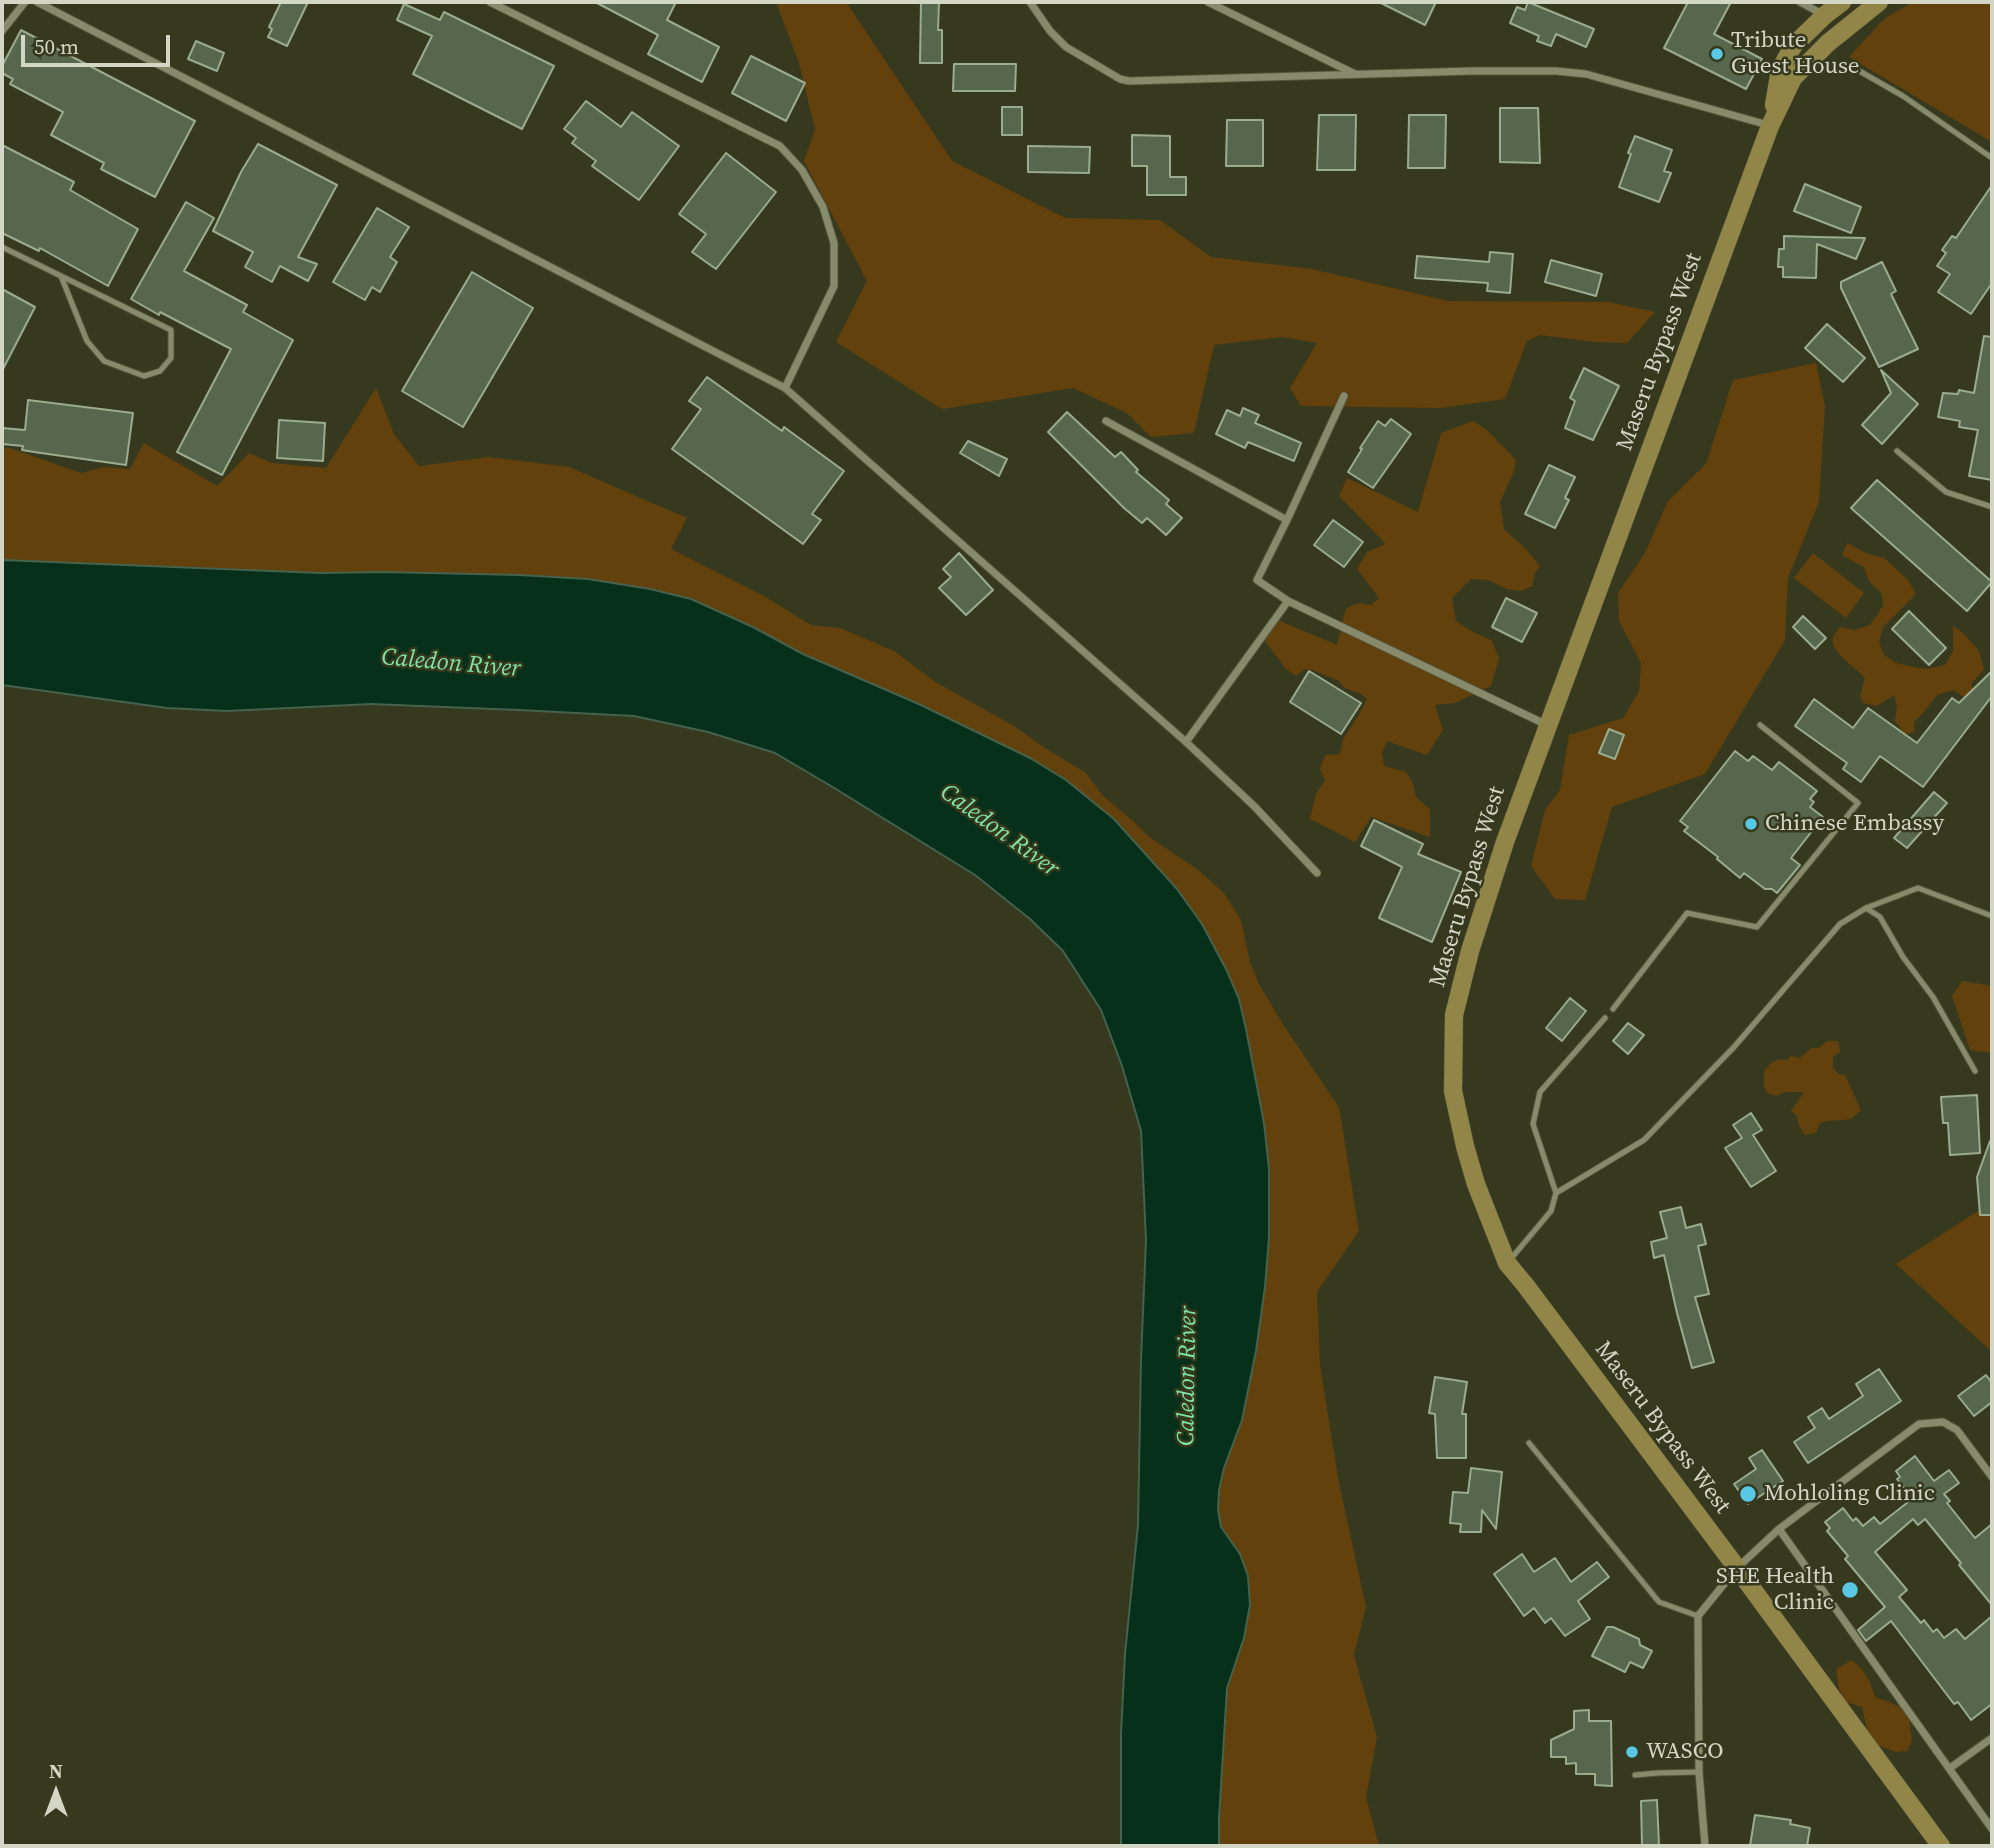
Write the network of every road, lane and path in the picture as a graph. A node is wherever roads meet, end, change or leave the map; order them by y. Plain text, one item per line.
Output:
1 (25, 2) edge
2 (37, 2) edge
3 (490, 2) edge
4 (1030, 2) edge
5 (1208, 2) edge
6 (1800, 2) edge
7 (1842, 2) edge
8 (1879, 2) edge
9 (1825, 15) junction
10 (2, 31) edge
11 (1856, 69) dead end
12 (1356, 74) junction
13 (1770, 126) junction
14 (1992, 158) edge
15 (2, 247) edge
16 (61, 276) junction
17 (785, 388) junction
18 (1344, 396) dead end
19 (1106, 421) dead end
20 (1897, 451) dead end
21 (1992, 507) edge
22 (1287, 520) junction
23 (1288, 601) junction
24 (1548, 725) junction
25 (1760, 725) dead end
26 (1186, 742) junction
27 (1317, 873) dead end
28 (1866, 908) junction
29 (1992, 916) edge
30 (1613, 1009) dead end
31 (1605, 1018) dead end
32 (1975, 1071) dead end
33 (1556, 1194) junction
34 (1507, 1263) junction
35 (1530, 1443) dead end
36 (1992, 1477) edge
37 (1779, 1529) junction
38 (1737, 1568) junction
39 (1698, 1616) junction
40 (1992, 1738) edge
41 (1950, 1768) junction
42 (1699, 1772) junction
43 (1635, 1775) dead end
44 (1992, 1829) edge
45 (1705, 1846) edge
46 (1941, 1846) edge

1 - 10 street
2 - 17 street
3 - 17 street
4 - 12 street
5 - 12 street
6 - 9 street
7 - 9 main road, Maseru Bypass West
8 - 13 main road, Maseru Bypass West
9 - 13 main road, Maseru Bypass West
11 - 14 lane
12 - 13 street
13 - 24 main road, Maseru Bypass West
15 - 16 lane
16 - 16 lane
17 - 26 street
18 - 22 street
19 - 22 street
20 - 21 lane
22 - 23 street
23 - 24 street
23 - 26 street
24 - 34 main road, Maseru Bypass West
25 - 30 lane
26 - 27 street
28 - 29 lane
28 - 32 lane
28 - 33 lane
31 - 33 lane
33 - 34 lane
34 - 38 main road, Maseru Bypass West
35 - 39 lane
36 - 37 street
37 - 38 street
37 - 41 street
38 - 39 street
38 - 46 main road, Maseru Bypass West
39 - 42 street
40 - 41 street
41 - 44 street
42 - 43 lane
42 - 45 street

